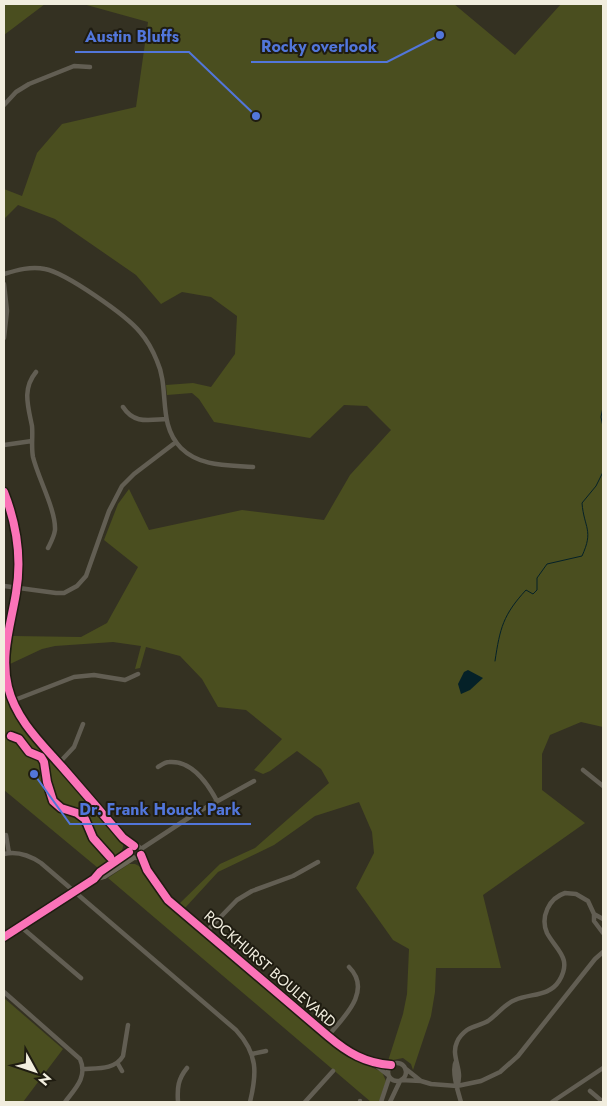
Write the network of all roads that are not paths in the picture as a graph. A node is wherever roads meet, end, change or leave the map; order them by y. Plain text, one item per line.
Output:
1 (90, 66) dead end
2 (4, 106) edge
3 (4, 274) edge
4 (4, 284) edge
5 (4, 338) edge
6 (36, 372) dead end
7 (123, 407) dead end
8 (166, 419) junction
9 (32, 441) junction
10 (176, 442) junction
11 (4, 445) edge
12 (253, 467) dead end
13 (4, 492) edge
14 (48, 548) dead end
15 (4, 586) edge
16 (17, 588) junction
17 (4, 651) edge
18 (138, 674) dead end
19 (12, 701) junction
20 (83, 724) dead end
21 (59, 763) junction
22 (158, 767) dead end
23 (583, 770) dead end
24 (254, 781) dead end
25 (603, 786) edge
26 (217, 801) junction
27 (6, 835) dead end
28 (123, 838) junction
29 (134, 846) junction
30 (141, 848) junction
31 (6, 853) edge
32 (132, 855) junction
33 (141, 855) junction
34 (318, 862) dead end
35 (147, 870) junction
36 (74, 892) junction
37 (594, 914) junction
38 (603, 919) edge
39 (20, 926) junction
40 (206, 932) junction
41 (603, 933) edge
42 (4, 937) edge
43 (603, 952) edge
44 (152, 957) junction
45 (147, 963) dead end
46 (349, 967) dead end
47 (81, 978) dead end
48 (4, 992) edge
49 (200, 999) junction
50 (195, 1004) dead end
51 (128, 1025) dead end
52 (328, 1036) junction
53 (266, 1051) dead end
54 (252, 1054) junction
55 (118, 1064) junction
56 (373, 1064) junction
57 (391, 1065) junction
58 (187, 1068) dead end
59 (603, 1068) edge
60 (83, 1069) junction
61 (405, 1069) junction
62 (122, 1071) dead end
63 (333, 1071) dead end
64 (388, 1076) junction
65 (400, 1081) junction
66 (421, 1081) junction
67 (458, 1086) junction
68 (590, 1091) dead end
69 (65, 1102) edge
70 (178, 1102) edge
71 (251, 1102) edge
72 (305, 1102) edge
73 (381, 1102) edge
74 (390, 1102) edge
75 (460, 1102) edge
76 (552, 1102) edge
77 (602, 1102) edge

1 - 2 street
3 - 8 street
4 - 5 street
6 - 9 street
7 - 8 street
8 - 10 street
9 - 11 street
9 - 14 street
10 - 12 street
10 - 16 street
13 - 16 street, ROCKHURST BOULEVARD
15 - 16 street
16 - 17 street, ROCKHURST BOULEVARD
17 - 19 street, ROCKHURST BOULEVARD
18 - 19 street
19 - 21 street, ROCKHURST BOULEVARD
20 - 21 street
21 - 28 street, ROCKHURST BOULEVARD
22 - 26 street
23 - 25 street
24 - 26 street
26 - 30 street
27 - 31 street
28 - 29 street, ROCKHURST BOULEVARD
28 - 32 street, ROCKHURST BOULEVARD
29 - 30 street
29 - 32 street
30 - 33 street
31 - 36 street
32 - 33 street
32 - 35 street, ROCKHURST BOULEVARD
32 - 36 street
33 - 35 street, ROCKHURST BOULEVARD
34 - 40 street
35 - 40 street, ROCKHURST BOULEVARD
36 - 39 street
36 - 44 street
37 - 38 street
37 - 41 street
37 - 67 street
39 - 42 street
39 - 47 street
40 - 52 street, ROCKHURST BOULEVARD
43 - 67 street
44 - 45 street
44 - 49 street
46 - 52 street
48 - 60 street
49 - 50 street
49 - 54 street
51 - 55 street
52 - 56 street, ROCKHURST BOULEVARD
53 - 54 street
54 - 71 street
55 - 60 street
55 - 62 street
56 - 57 street, ROCKHURST BOULEVARD
56 - 64 street, ROCKHURST BOULEVARD
57 - 61 street
57 - 64 street
58 - 70 street
59 - 76 street
60 - 69 street
61 - 65 street
61 - 66 street
63 - 72 street
64 - 65 street
64 - 73 street
65 - 66 street
65 - 74 street
66 - 67 street
67 - 75 street
68 - 77 street

